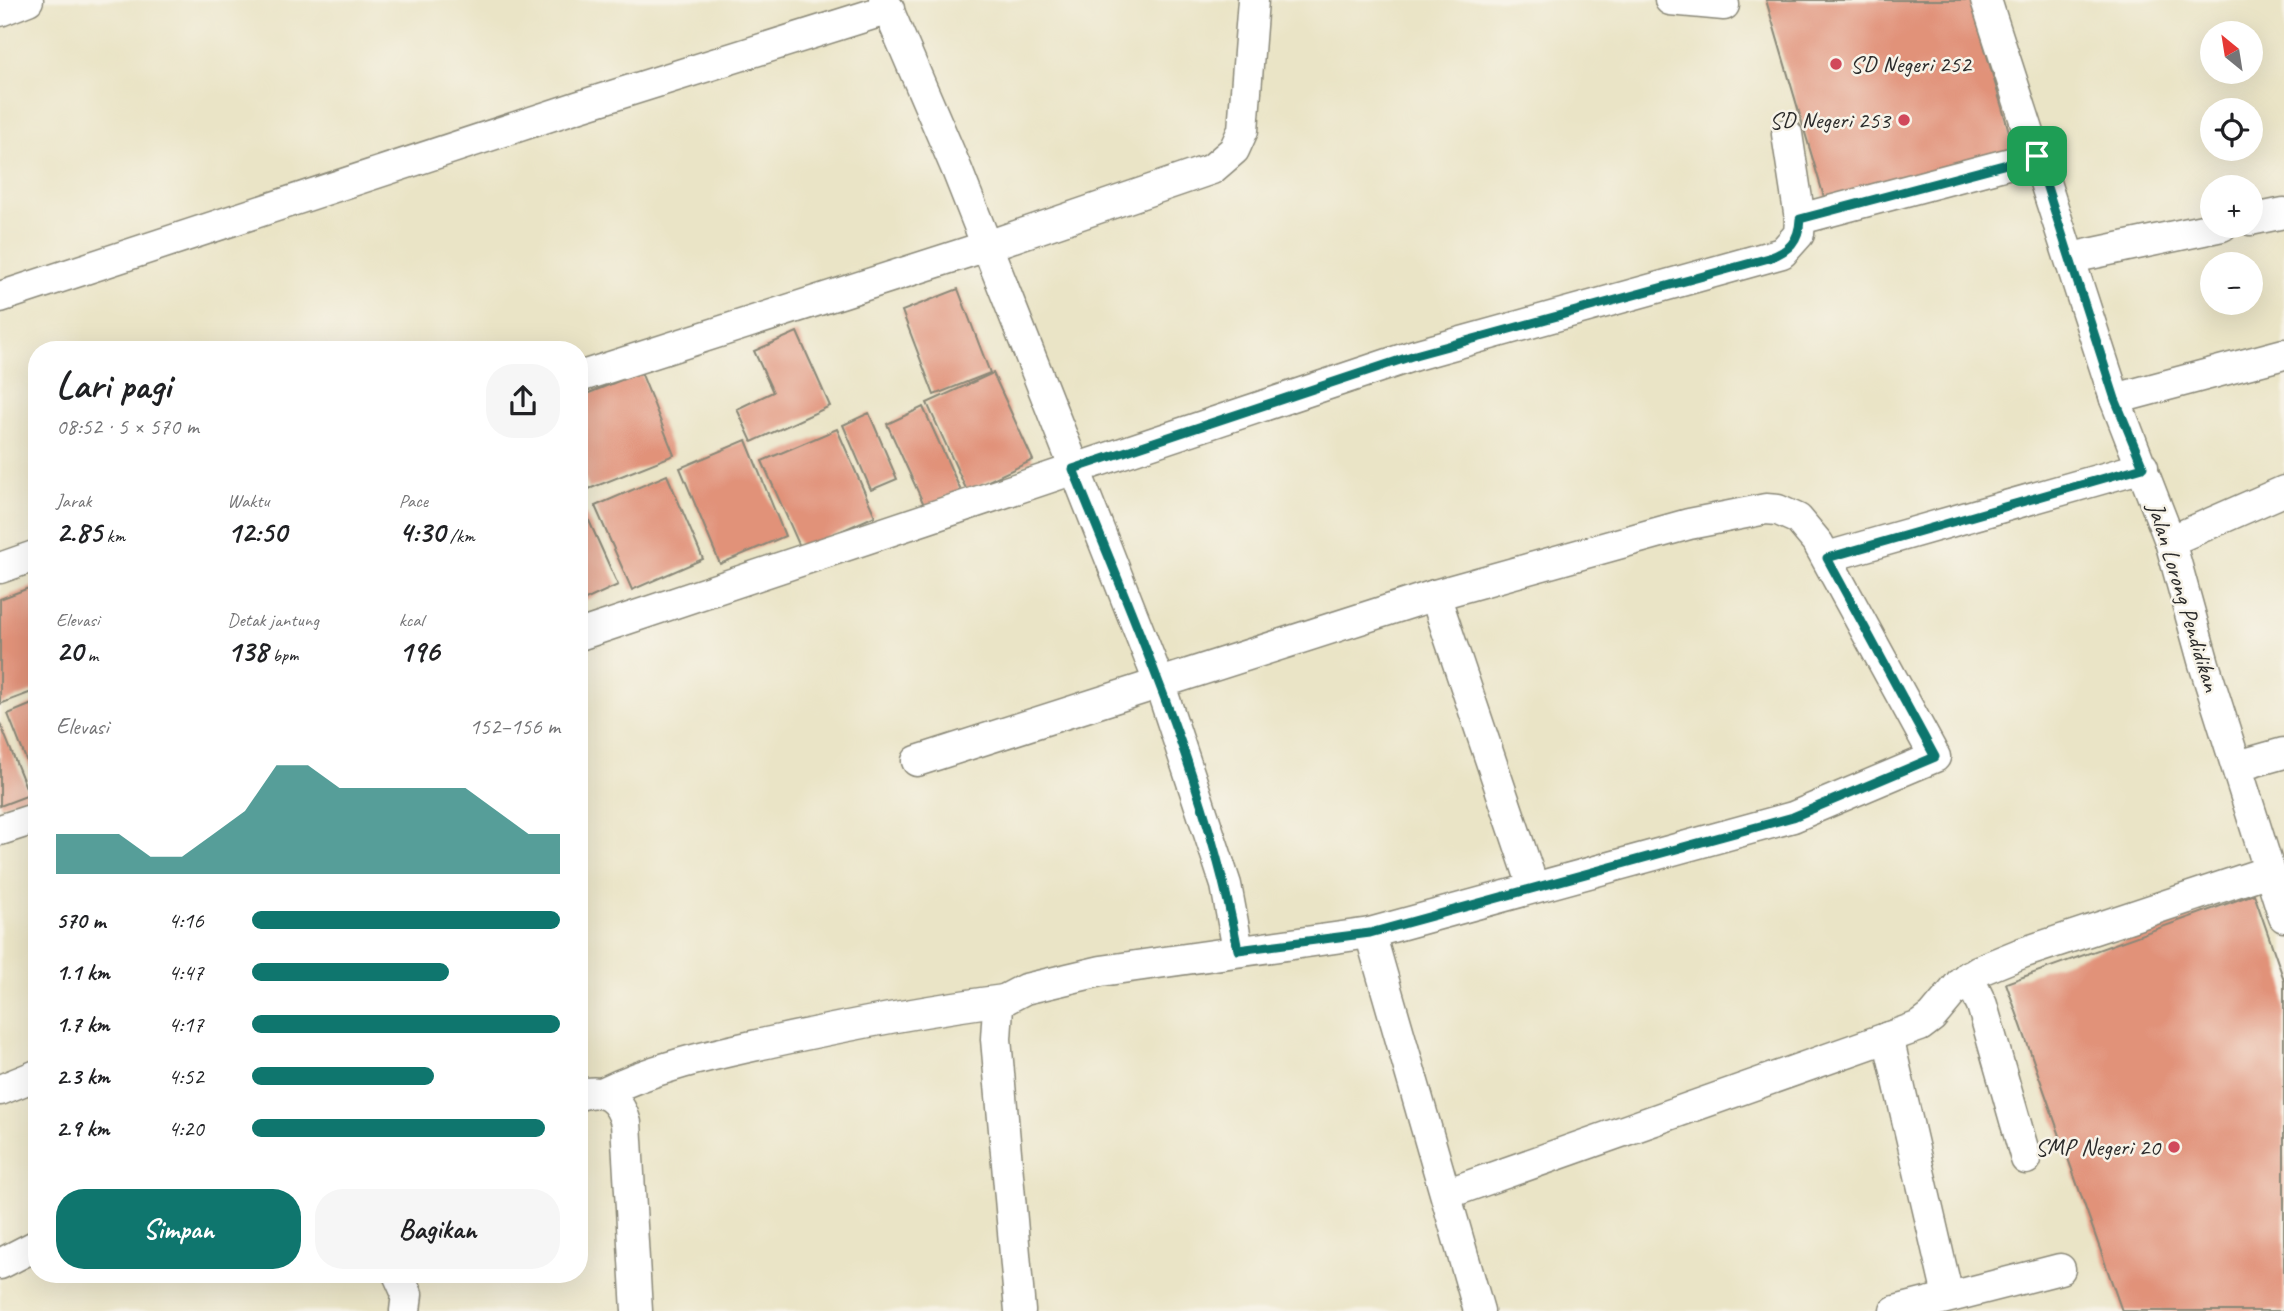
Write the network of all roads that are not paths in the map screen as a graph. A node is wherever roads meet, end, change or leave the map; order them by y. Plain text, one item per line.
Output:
1 (28, 0) edge
2 (1253, 0) edge
3 (1670, 0) edge
4 (1986, 0) edge
5 (886, 4) edge
6 (1724, 5) dead end
7 (0, 11) edge
8 (1787, 134) dead end
9 (2037, 156) junction
10 (2284, 213) edge
11 (2263, 217) edge
12 (1800, 219) junction
13 (2200, 231) edge
14 (987, 246) junction
15 (2071, 258) junction
16 (0, 296) edge
17 (2284, 354) edge
18 (588, 374) edge
19 (2115, 399) junction
20 (2143, 467) junction
21 (1073, 469) junction
22 (2284, 491) edge
23 (2170, 541) junction
24 (28, 558) edge
25 (1827, 558) junction
26 (0, 568) edge
27 (1435, 595) junction
28 (588, 632) edge
29 (1159, 682) junction
30 (2284, 752) edge
31 (917, 761) dead end
32 (2238, 766) junction
33 (28, 821) edge
34 (0, 830) edge
35 (2269, 872) junction
36 (1533, 886) junction
37 (2284, 917) edge
38 (1370, 933) junction
39 (1238, 950) junction
40 (1969, 976) junction
41 (1003, 1000) junction
42 (1888, 1037) junction
43 (28, 1079) edge
44 (0, 1090) edge
45 (591, 1094) edge
46 (2026, 1159) dead end
47 (1446, 1194) junction
48 (28, 1250) edge
49 (0, 1264) edge
50 (2060, 1269) dead end
51 (402, 1283) edge
52 (1948, 1296) junction
53 (405, 1311) edge
54 (637, 1311) edge
55 (1020, 1311) edge
56 (1479, 1311) edge
57 (1895, 1311) edge

1 - 7 street
2 - 14 street
3 - 6 street
4 - 9 street, Jalan Lorong Pendidikan
5 - 14 street
5 - 16 street
8 - 12 street
9 - 12 street
9 - 15 street, Jalan Lorong Pendidikan
10 - 11 street
12 - 21 street
13 - 15 street
14 - 18 street
14 - 21 street
15 - 19 street, Jalan Lorong Pendidikan
17 - 19 street
19 - 20 street, Jalan Lorong Pendidikan
20 - 23 street, Jalan Lorong Pendidikan
20 - 25 street
21 - 28 street
21 - 29 street
22 - 23 street
23 - 32 street, Jalan Lorong Pendidikan
24 - 26 street
25 - 27 street
25 - 36 street
27 - 29 street
27 - 36 street
29 - 31 street
29 - 39 street
30 - 32 street
32 - 35 street, Jalan Lorong Pendidikan
33 - 34 street
35 - 37 street, Jalan Lorong Pendidikan
35 - 40 street
36 - 38 street
38 - 39 street
38 - 47 street
39 - 41 street
40 - 42 street
40 - 46 street
41 - 45 street
41 - 55 street
42 - 47 street
42 - 52 street
43 - 44 street
45 - 54 street
47 - 56 street
48 - 49 street
50 - 52 street
51 - 53 street
52 - 57 street

